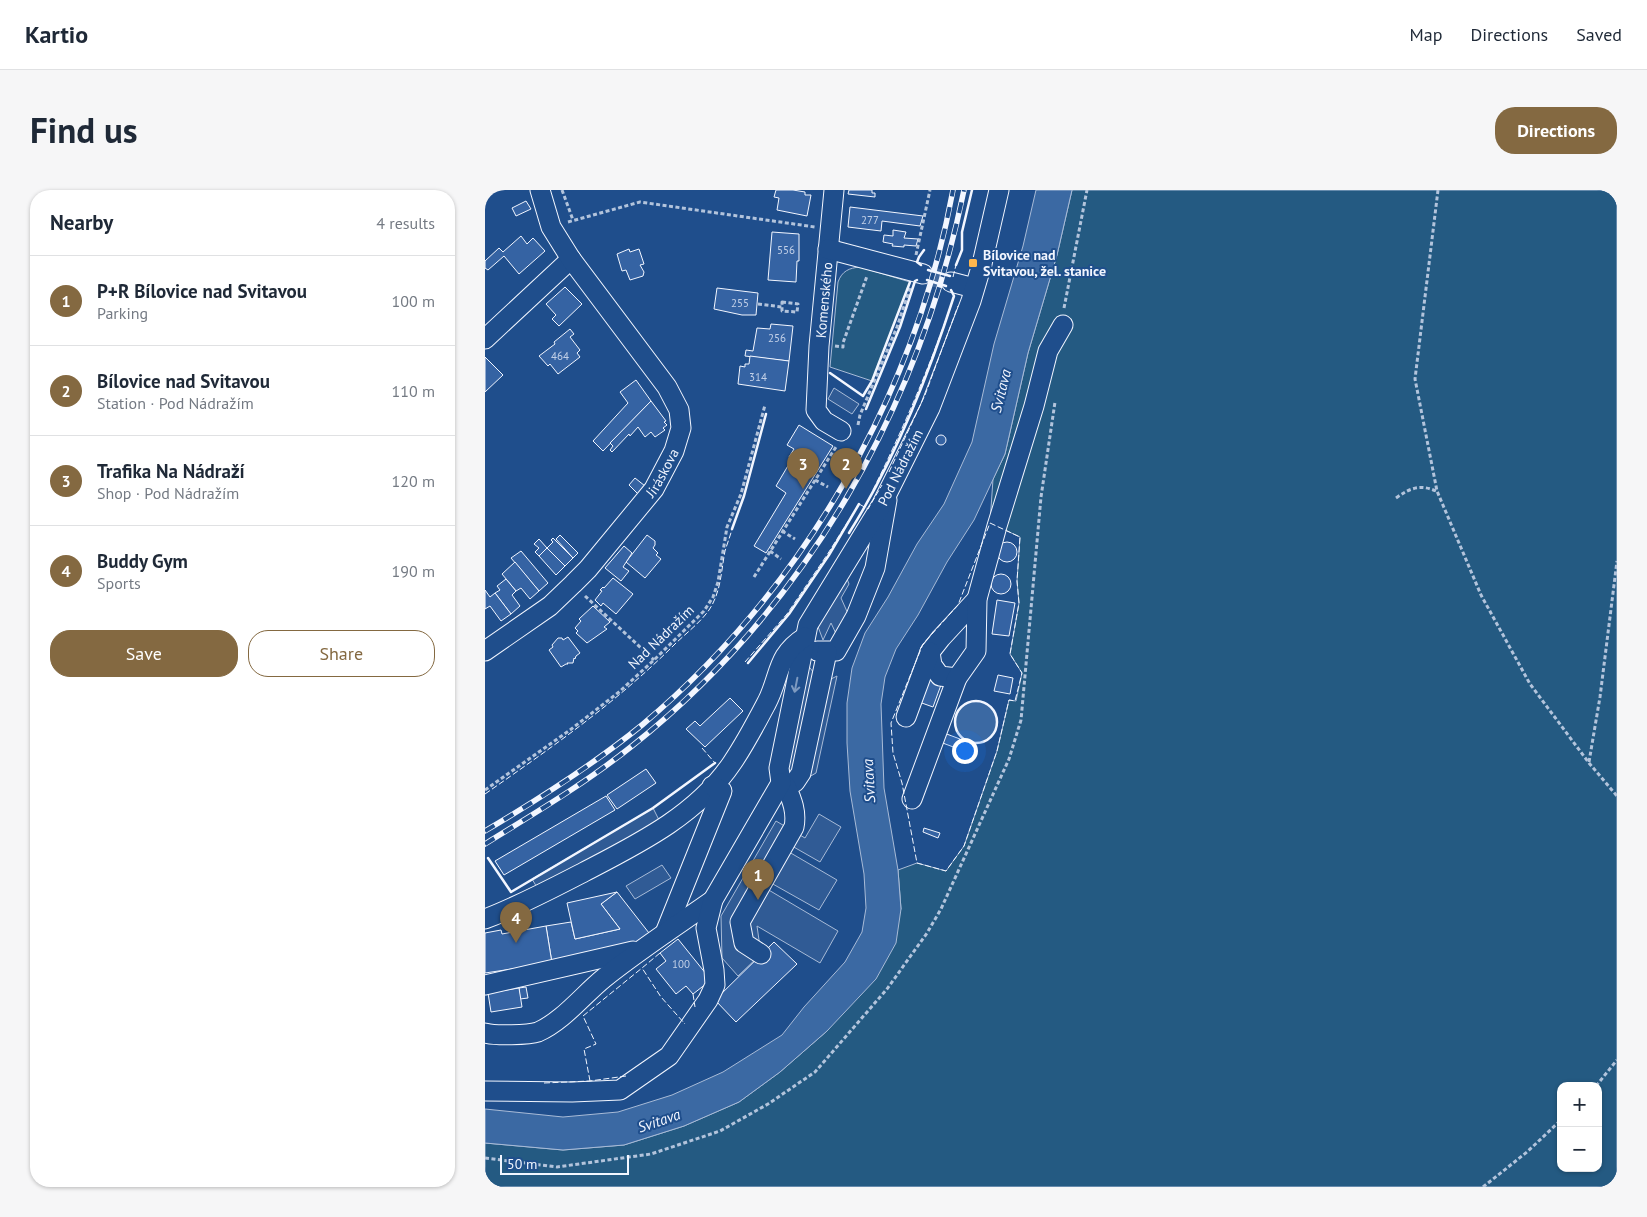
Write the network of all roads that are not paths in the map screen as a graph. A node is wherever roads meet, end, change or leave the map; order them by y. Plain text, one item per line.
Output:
1 (540, 190) edge
2 (834, 190) edge
3 (999, 190) edge
4 (828, 249) junction
5 (571, 259) junction
6 (917, 273) tunnel mouth
7 (951, 282) tunnel mouth
8 (974, 288) junction
9 (1063, 325) road end
10 (485, 339) edge
11 (842, 439) road end
12 (888, 492) junction
13 (977, 599) junction
14 (805, 637) junction
15 (485, 651) edge
16 (827, 652) junction
17 (930, 652) junction
18 (957, 678) junction
19 (906, 717) dead end
20 (784, 784) junction
21 (713, 786) junction
22 (912, 799) dead end
23 (713, 900) junction
24 (485, 919) edge
25 (665, 933) junction
26 (639, 950) junction
27 (761, 954) dead end
28 (485, 985) edge
29 (485, 1033) edge
30 (485, 1091) edge

1 - 5 street, Jiráskova
2 - 4 street, Komenského
3 - 8 street, Pod Nádražím
4 - 6 street
4 - 11 street, Komenského
5 - 10 street
5 - 15 street, Jiráskova
7 - 8 street
8 - 12 street, Pod Nádražím
9 - 13 street
12 - 14 street, Pod Nádražím
12 - 16 street
13 - 17 street
13 - 18 street
14 - 16 street
14 -> 20 street, Pod Nádražím
14 - 21 street
16 - 20 street
17 - 18 street
17 - 19 street
18 - 22 street
20 - 23 street
20 - 27 street
21 - 24 street
21 - 25 street
23 - 25 street
23 - 30 street
25 - 26 street
26 - 28 street
26 - 29 street

